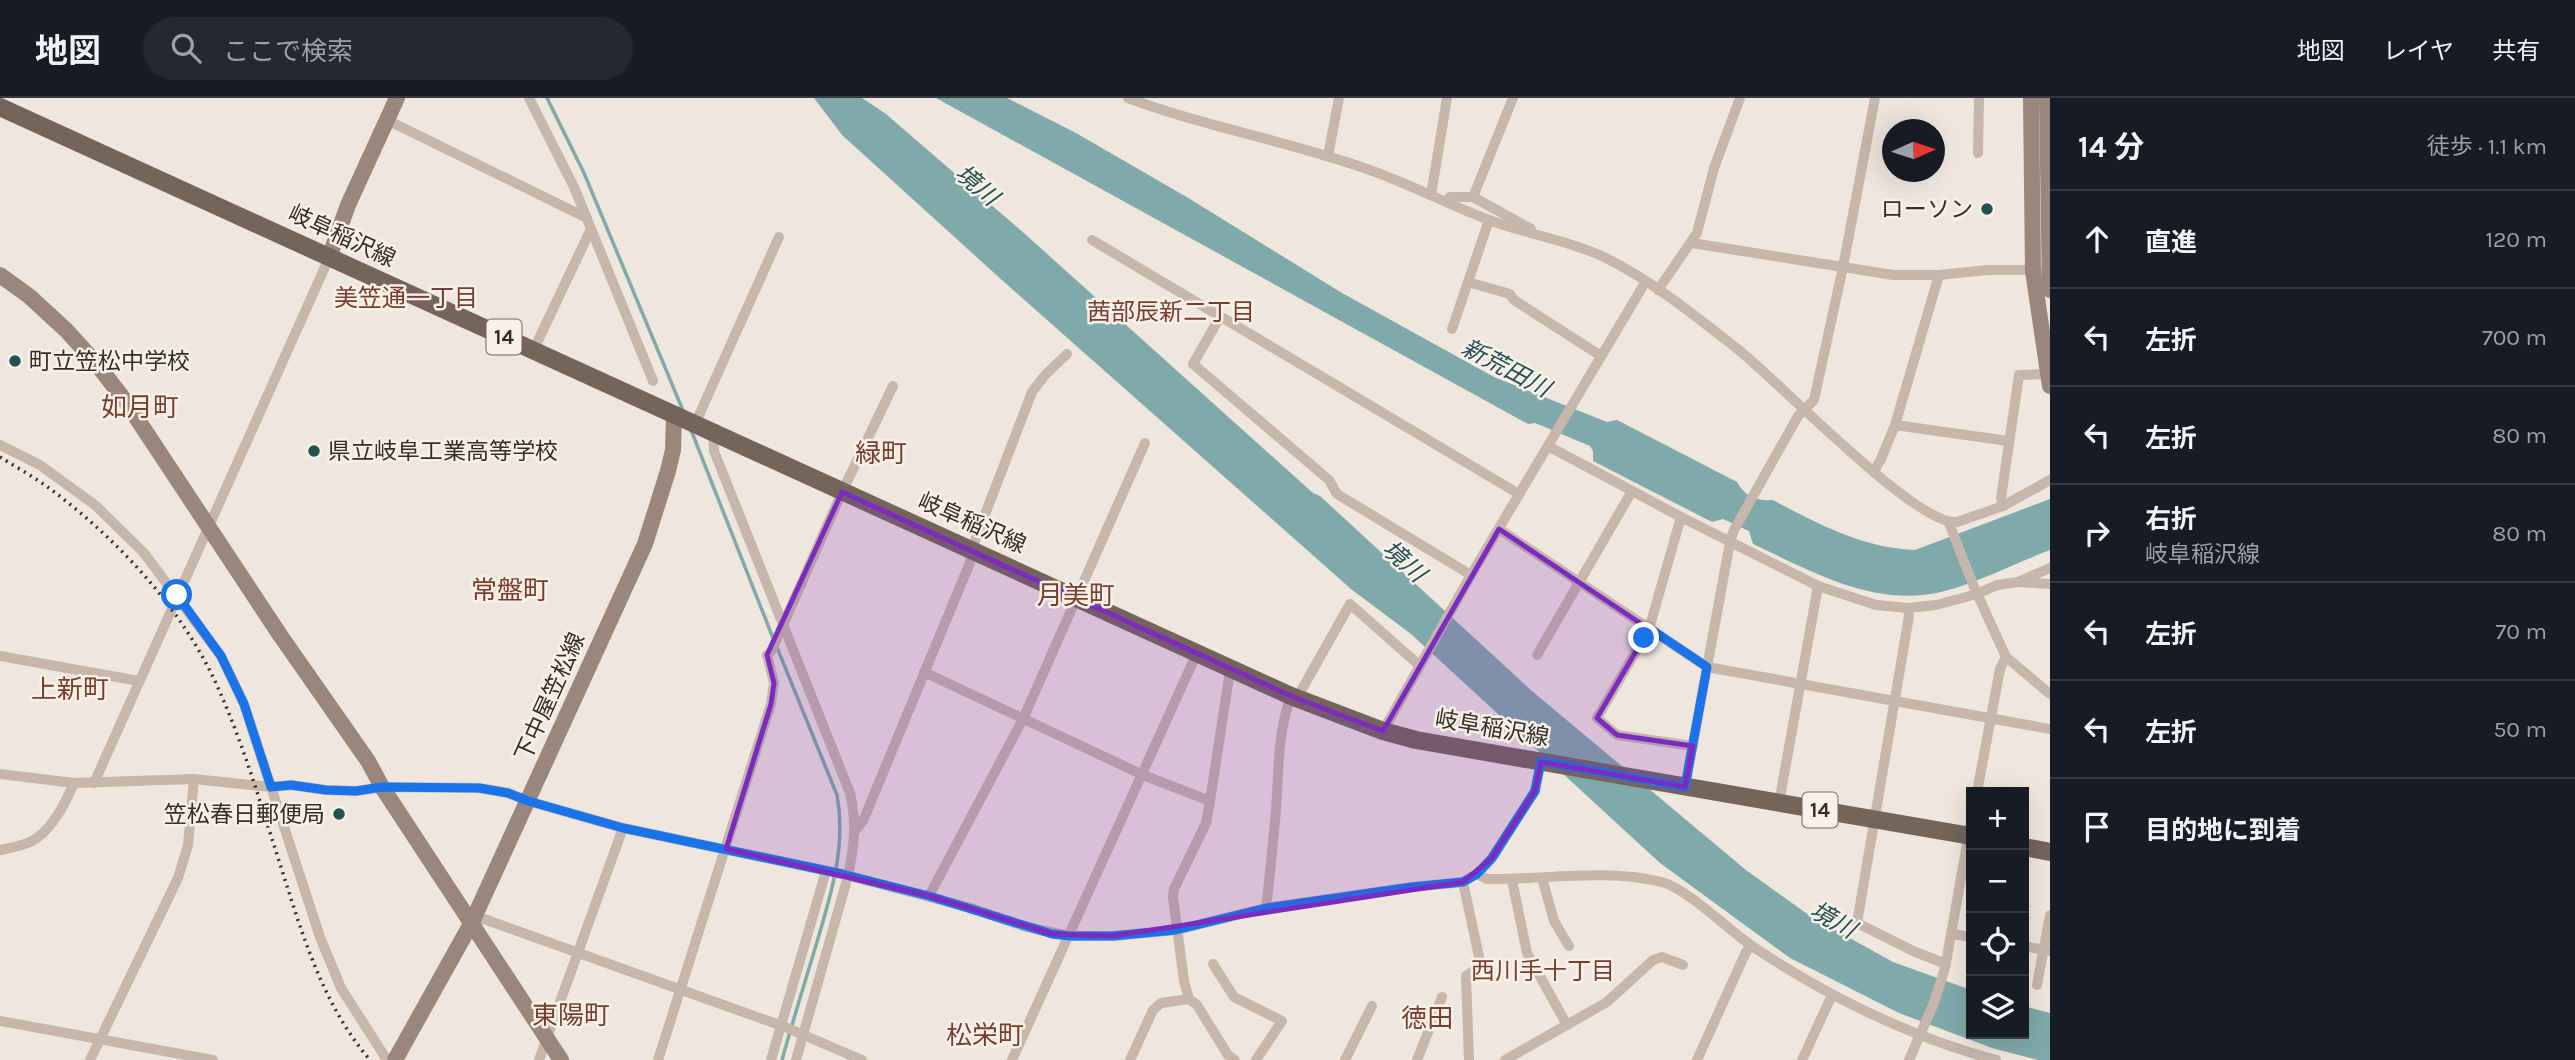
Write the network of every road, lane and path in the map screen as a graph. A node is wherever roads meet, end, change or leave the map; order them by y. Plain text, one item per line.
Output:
1 (397, 98) edge
2 (529, 98) edge
3 (1339, 98) edge
4 (1447, 98) edge
5 (1513, 98) edge
6 (1740, 98) edge
7 (1875, 98) edge
8 (1979, 98) edge
9 (2031, 98) edge
10 (2047, 98) edge
11 (1134, 99) edge
12 (0, 107) edge
13 (387, 120) junction
14 (1978, 153) dead end
15 (1328, 156) junction
16 (1431, 195) junction
17 (1473, 197) junction
18 (1446, 201) junction
19 (1489, 220) junction
20 (589, 223) junction
21 (1536, 235) junction
22 (779, 237) dead end
23 (1092, 240) dead end
24 (1692, 243) junction
25 (329, 258) junction
26 (1843, 267) junction
27 (2044, 270) edge
28 (0, 275) edge
29 (1939, 275) junction
30 (1646, 281) junction
31 (1468, 282) junction
32 (1658, 290) junction
33 (2050, 290) edge
34 (1220, 317) junction
35 (1451, 329) dead end
36 (533, 351) junction
37 (1067, 354) dead end
38 (1601, 356) junction
39 (2049, 380) edge
40 (653, 381) dead end
41 (893, 386) dead end
42 (1804, 411) junction
43 (685, 420) junction
44 (1895, 425) junction
45 (713, 432) junction
46 (2008, 441) junction
47 (1145, 443) dead end
48 (1550, 443) junction
49 (0, 445) edge
50 (1874, 471) junction
51 (2050, 480) edge
52 (1632, 491) junction
53 (842, 492) junction
54 (1519, 494) junction
55 (2003, 506) junction
56 (1681, 517) junction
57 (208, 526) junction
58 (1950, 528) junction
59 (1499, 529) junction
60 (1730, 542) junction
61 (973, 550) junction
62 (2050, 568) edge
63 (1471, 575) junction
64 (1580, 582) junction
65 (2018, 582) junction
66 (2050, 584) edge
67 (1818, 586) junction
68 (1975, 591) junction
69 (177, 595) junction
70 (1076, 598) junction
71 (1908, 608) junction
72 (783, 628) junction
73 (1649, 628) junction
74 (1197, 653) junction
75 (1537, 655) dead end
76 (0, 656) edge
77 (2006, 657) junction
78 (1420, 663) junction
79 (1707, 667) junction
80 (1233, 669) junction
81 (924, 672) junction
82 (139, 681) junction
83 (1800, 684) junction
84 (2050, 694) edge
85 (1294, 697) junction
86 (1895, 700) junction
87 (1990, 718) junction
88 (1023, 719) junction
89 (2050, 729) edge
90 (1383, 731) junction
91 (1693, 746) junction
92 (1542, 762) junction
93 (0, 774) edge
94 (1143, 775) junction
95 (194, 779) junction
96 (74, 783) junction
97 (94, 783) junction
98 (1676, 785) junction
99 (271, 787) junction
100 (382, 787) junction
101 (1978, 787) edge
102 (528, 801) junction
103 (1210, 801) junction
104 (1779, 803) junction
105 (1873, 819) junction
106 (623, 828) junction
107 (855, 831) junction
108 (1966, 831) edge
109 (2029, 848) edge
110 (726, 849) junction
111 (0, 850) edge
112 (1967, 850) edge
113 (2050, 852) edge
114 (837, 873) junction
115 (1477, 874) junction
116 (1542, 878) junction
117 (1512, 880) junction
118 (1463, 882) junction
119 (929, 896) junction
120 (1266, 908) junction
121 (2050, 915) edge
122 (472, 922) junction
123 (1176, 930) junction
124 (1952, 934) junction
125 (1070, 936) junction
126 (1966, 936) edge
127 (1569, 946) dead end
128 (1751, 946) junction
129 (2029, 947) edge
130 (2047, 950) edge
131 (579, 953) junction
132 (1213, 964) dead end
133 (1683, 965) dead end
134 (1946, 966) junction
135 (2037, 985) dead end
136 (681, 991) junction
137 (1832, 995) junction
138 (1442, 997) dead end
139 (1189, 999) junction
140 (1372, 1006) dead end
141 (0, 1021) edge
142 (1567, 1025) junction
143 (783, 1027) junction
144 (802, 1034) junction
145 (1921, 1034) junction
146 (101, 1038) junction
147 (547, 1038) junction
148 (90, 1060) edge
149 (214, 1060) edge
150 (387, 1060) edge
151 (395, 1060) edge
152 (539, 1060) edge
153 (561, 1060) edge
154 (658, 1060) edge
155 (771, 1060) edge
156 (796, 1060) edge
157 (862, 1060) edge
158 (1012, 1060) edge
159 (1130, 1060) edge
160 (1235, 1060) edge
161 (1255, 1060) edge
162 (1345, 1060) edge
163 (1417, 1060) edge
164 (1469, 1060) edge
165 (1505, 1060) edge
166 (1698, 1060) edge
167 (1802, 1060) edge
168 (1909, 1060) edge
169 (1996, 1060) edge

1 - 13 street
2 - 20 street
3 - 15 street
4 - 16 street
5 - 17 street
6 - 24 street
7 - 26 street
8 - 14 street
9 - 27 street
10 - 27 street
11 - 15 street
12 - 25 main road, 岐阜稲沢線 / 14
13 - 20 street
13 - 25 street
15 - 16 street
16 - 18 street
17 - 18 street
17 - 21 street
18 - 19 street
19 - 21 street
19 - 31 street
20 - 36 street
20 - 40 street
21 - 30 street
22 - 43 street
23 - 34 street
24 - 26 street
24 - 32 street
25 - 36 main road, 岐阜稲沢線 / 14
25 - 57 street
26 - 29 street
26 - 42 street
27 - 29 street
27 - 33 street
27 - 39 street
28 - 57 street
29 - 44 street
30 - 32 street
30 - 38 street
31 - 35 street
31 - 38 street
32 - 42 street
34 - 54 street
34 - 63 street
36 - 43 main road, 岐阜稲沢線 / 14
37 - 61 street
38 - 48 street
39 - 46 street
41 - 53 street
42 - 50 street
42 - 60 street
43 - 45 main road, 岐阜稲沢線 / 14
43 - 102 street, 下中屋笠松線
44 - 46 street
44 - 50 street
45 - 53 main road, 岐阜稲沢線 / 14
45 - 72 street
46 - 55 street
47 - 70 street
48 - 52 street
48 - 54 street
49 - 69 street
50 - 58 street
51 - 55 street
52 - 56 street
52 - 64 street
53 - 61 main road, 岐阜稲沢線 / 14
53 - 72 street
54 - 59 street
55 - 58 street
56 - 60 street
56 - 73 street
57 - 69 street
57 - 100 street
58 - 68 street
59 - 63 street
59 - 64 street
60 - 67 street
60 - 79 street
61 - 70 main road, 岐阜稲沢線 / 14
61 - 81 street
62 - 65 street
63 - 78 street
64 - 73 street
64 - 75 street
65 - 66 street
65 - 68 street
67 - 71 street
67 - 83 street
68 - 71 street
68 - 77 street
69 - 82 street
69 - 99 street
70 - 74 main road, 岐阜稲沢線 / 14
70 - 88 street
71 - 86 street
72 - 107 street
72 - 110 street
73 - 79 street
73 - 91 street
74 - 80 main road, 岐阜稲沢線 / 14
74 - 94 street
76 - 82 street
77 - 84 street
77 - 87 street
78 - 85 street
78 - 90 street
79 - 83 street
79 - 91 street
80 - 85 main road, 岐阜稲沢線 / 14
80 - 103 street
81 - 88 street
81 - 107 street
82 - 97 street
83 - 86 street
83 - 104 street
85 - 90 main road, 岐阜稲沢線 / 14
85 - 120 street
86 - 87 street
86 - 105 street
87 - 89 street
87 - 101 street
88 - 94 street
88 - 119 street
90 - 92 main road, 岐阜稲沢線 / 14
91 - 98 street
92 - 98 main road, 岐阜稲沢線 / 14
92 - 115 street
93 - 96 street
94 - 103 street
94 - 125 street
95 - 97 street
95 - 99 street
95 - 146 street
96 - 97 street
96 - 111 street
98 - 104 main road, 岐阜稲沢線 / 14
99 - 100 street
99 - 150 street
100 - 102 street
100 - 122 street
102 - 106 street
102 - 122 street, 下中屋笠松線
103 - 123 street
104 - 105 main road, 岐阜稲沢線 / 14
105 - 108 main road, 岐阜稲沢線 / 14
105 - 134 street
106 - 110 street
106 - 131 street
107 - 114 street
109 - 113 main road
110 - 114 street
110 - 136 street
112 - 124 street
114 - 119 street
114 - 143 street
114 - 144 street
115 - 117 street
115 - 118 street
116 - 117 street
116 - 127 street
116 - 128 street
117 - 142 street
118 - 120 street
118 - 164 street
119 - 125 street
120 - 123 street
121 - 130 street
122 - 131 street
122 - 147 street
122 - 151 street, 下中屋笠松線
123 - 125 street
123 - 139 street
124 - 126 street
124 - 134 street
125 - 158 street
128 - 137 street
128 - 166 street
129 - 130 street
130 - 135 street
131 - 136 street
131 - 147 street
132 - 161 street
133 - 142 street
134 - 145 street
136 - 143 street
136 - 154 street
137 - 145 street
137 - 167 street
138 - 163 street
139 - 159 street
139 - 160 street
140 - 162 street
141 - 146 street
142 - 165 street
143 - 144 street
143 - 155 street
144 - 156 street
144 - 157 street
145 - 168 street
145 - 169 street
146 - 148 street
146 - 149 street
147 - 152 street
147 - 153 street

